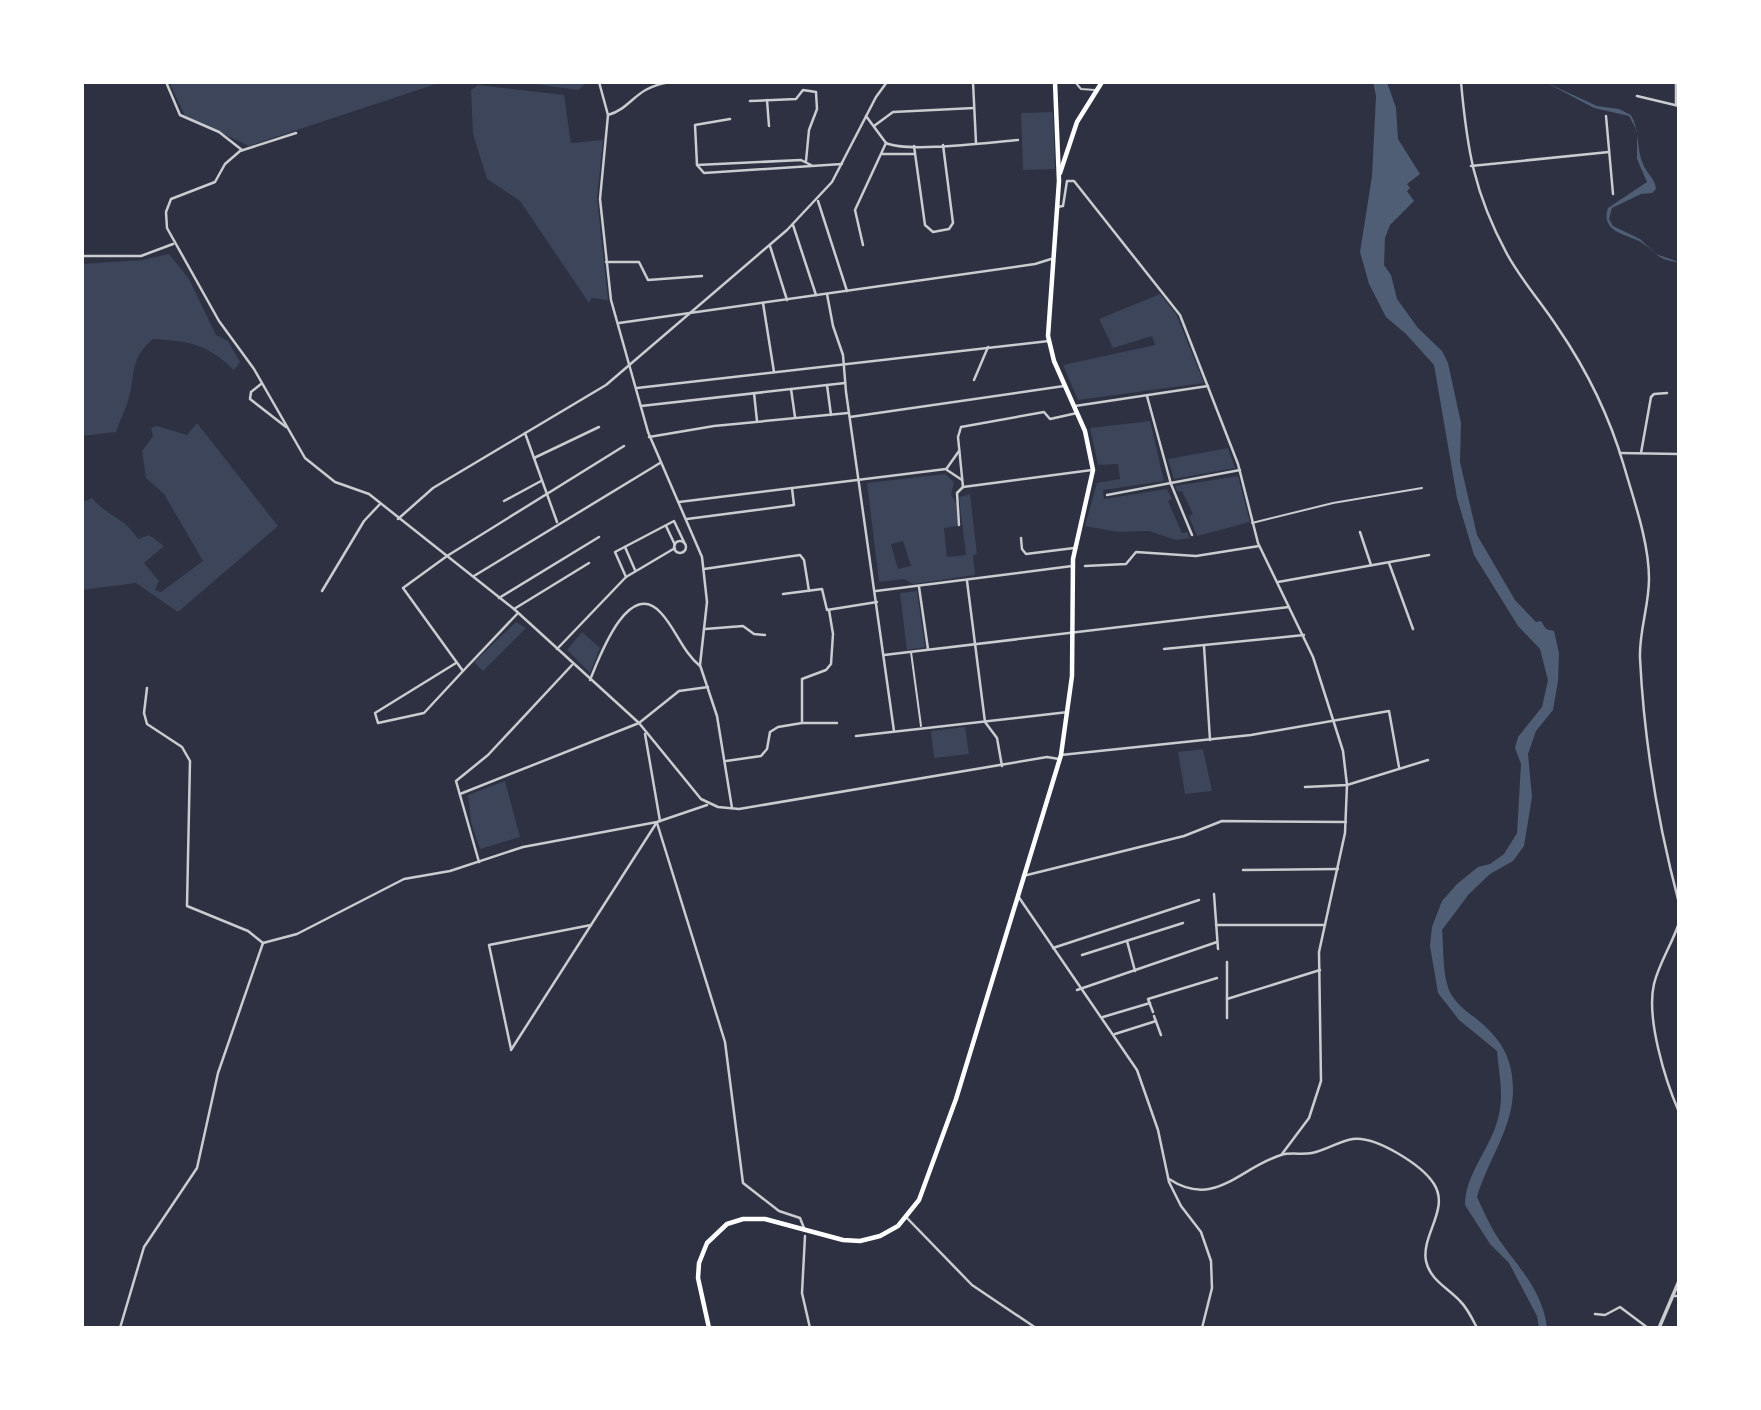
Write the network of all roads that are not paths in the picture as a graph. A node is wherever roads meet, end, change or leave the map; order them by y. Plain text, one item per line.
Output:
1 (166, 82) edge
2 (599, 82) edge
3 (670, 82) edge
4 (887, 82) edge
5 (973, 82) edge
6 (1055, 82) edge
7 (1075, 82) edge
8 (1102, 82) edge
9 (1461, 82) edge
10 (1675, 82) edge
11 (1096, 89) junction
12 (1637, 96) dead end
13 (767, 100) junction
14 (750, 101) dead end
15 (1677, 106) edge
16 (974, 108) junction
17 (608, 115) junction
18 (866, 116) junction
19 (1606, 116) dead end
20 (730, 119) dead end
21 (769, 126) dead end
22 (874, 126) junction
23 (296, 134) dead end
24 (1018, 140) dead end
25 (976, 143) junction
26 (1058, 143) junction
27 (888, 144) junction
28 (943, 145) junction
29 (914, 146) junction
30 (1067, 146) junction
31 (242, 150) junction
32 (1609, 152) junction
33 (915, 153) junction
34 (882, 154) junction
35 (890, 156) junction
36 (806, 161) junction
37 (842, 164) junction
38 (697, 165) junction
39 (811, 165) junction
40 (1471, 166) junction
41 (1059, 181) junction
42 (1613, 194) dead end
43 (818, 200) junction
44 (1057, 207) junction
45 (793, 225) junction
46 (173, 244) junction
47 (769, 245) junction
48 (863, 245) dead end
49 (82, 256) edge
50 (1051, 259) junction
51 (606, 262) junction
52 (702, 276) dead end
53 (846, 291) junction
54 (827, 294) junction
55 (816, 296) junction
56 (787, 300) junction
57 (763, 303) junction
58 (691, 313) junction
59 (618, 323) junction
60 (1049, 341) junction
61 (988, 347) junction
62 (631, 366) junction
63 (845, 366) junction
64 (774, 373) junction
65 (974, 380) dead end
66 (845, 383) junction
67 (261, 384) junction
68 (827, 385) junction
69 (1065, 386) junction
70 (1208, 386) junction
71 (637, 388) junction
72 (791, 389) junction
73 (754, 393) junction
74 (1667, 393) dead end
75 (1147, 396) junction
76 (275, 405) junction
77 (641, 406) junction
78 (1075, 406) junction
79 (1079, 413) junction
80 (268, 415) junction
81 (831, 415) junction
82 (849, 415) junction
83 (795, 419) junction
84 (757, 423) junction
85 (599, 427) dead end
86 (288, 429) junction
87 (525, 433) junction
88 (649, 437) junction
89 (624, 446) dead end
90 (959, 451) junction
91 (1620, 453) junction
92 (1641, 453) junction
93 (1679, 454) edge
94 (534, 458) junction
95 (661, 462) junction
96 (946, 470) junction
97 (1093, 470) junction
98 (1240, 470) junction
99 (542, 480) junction
100 (962, 480) junction
101 (858, 481) junction
102 (1171, 484) junction
103 (963, 487) junction
104 (792, 488) junction
105 (1422, 488) dead end
106 (546, 495) junction
107 (1107, 495) dead end
108 (504, 501) dead end
109 (680, 502) junction
110 (380, 505) junction
111 (398, 519) junction
112 (687, 519) junction
113 (1252, 523) junction
114 (557, 524) junction
115 (959, 525) dead end
116 (666, 526) junction
117 (1360, 532) dead end
118 (1192, 536) dead end
119 (599, 537) dead end
120 (1021, 538) dead end
121 (697, 543) junction
122 (685, 544) junction
123 (1259, 546) junction
124 (625, 547) junction
125 (675, 547) junction
126 (1074, 548) junction
127 (1429, 555) dead end
128 (447, 556) junction
129 (1388, 562) junction
130 (589, 563) dead end
131 (1371, 565) junction
132 (1072, 566) junction
133 (1085, 566) dead end
134 (704, 569) junction
135 (635, 570) junction
136 (474, 576) junction
137 (626, 577) junction
138 (967, 580) junction
139 (1278, 582) junction
140 (919, 587) junction
141 (809, 590) junction
142 (322, 591) dead end
143 (876, 591) junction
144 (783, 594) dead end
145 (499, 598) junction
146 (877, 602) junction
147 (1289, 607) junction
148 (514, 609) junction
149 (828, 610) junction
150 (518, 613) junction
151 (704, 629) junction
152 (1413, 629) dead end
153 (1073, 630) junction
154 (765, 635) dead end
155 (1304, 635) junction
156 (975, 643) junction
157 (1204, 646) junction
158 (557, 649) junction
159 (928, 649) junction
160 (1164, 649) dead end
161 (911, 652) junction
162 (884, 655) junction
163 (456, 663) junction
164 (573, 663) junction
165 (700, 666) junction
166 (463, 671) junction
167 (590, 680) junction
168 (708, 687) junction
169 (148, 688) dead end
170 (1068, 712) junction
171 (985, 722) junction
172 (1335, 722) junction
173 (639, 723) junction
174 (802, 723) junction
175 (837, 723) dead end
176 (922, 727) junction
177 (645, 731) junction
178 (894, 731) junction
179 (856, 736) dead end
180 (1210, 740) junction
181 (1060, 757) junction
182 (1428, 760) dead end
183 (724, 761) junction
184 (1002, 766) junction
185 (1399, 767) junction
186 (1348, 785) junction
187 (1305, 787) dead end
188 (460, 794) junction
189 (709, 804) junction
190 (732, 809) junction
191 (1346, 821) junction
192 (659, 822) junction
193 (479, 862) junction
194 (1339, 869) junction
195 (1243, 870) dead end
196 (1023, 876) junction
197 (1214, 894) dead end
198 (1018, 896) junction
199 (1199, 900) dead end
200 (1679, 903) edge
201 (1183, 923) dead end
202 (1679, 923) edge
203 (591, 925) junction
204 (1216, 925) junction
205 (1325, 925) junction
206 (1127, 941) junction
207 (1217, 942) junction
208 (263, 943) junction
209 (1053, 948) junction
210 (1218, 950) dead end
211 (1082, 955) dead end
212 (1227, 962) dead end
213 (1135, 971) junction
214 (1320, 971) junction
215 (1217, 978) dead end
216 (1079, 990) junction
217 (1227, 999) junction
218 (1150, 1003) junction
219 (1101, 1017) junction
220 (1227, 1018) dead end
221 (1156, 1021) junction
222 (1115, 1034) junction
223 (1161, 1035) dead end
224 (1679, 1112) edge
225 (1282, 1154) junction
226 (1168, 1178) junction
227 (907, 1218) junction
228 (804, 1228) junction
229 (805, 1236) dead end
230 (1679, 1281) edge
231 (1677, 1296) edge
232 (1595, 1314) dead end
233 (120, 1328) edge
234 (709, 1328) edge
235 (810, 1328) edge
236 (1036, 1328) edge
237 (1202, 1328) edge
238 (1477, 1328) edge
239 (1648, 1328) edge
240 (1659, 1328) edge

1 - 31 street
2 - 17 street
3 - 17 street
4 - 18 street
5 - 16 street
6 - 26 main road
7 - 11 lane
8 - 11 main road
9 - 40 street
10 - 15 street
11 - 30 main road
12 - 15 street
13 - 14 street
13 - 21 street
13 - 36 street
16 - 22 street
16 - 25 street
17 - 51 street
18 - 22 street
18 - 37 street
19 - 32 street
20 - 38 street
22 - 27 street
23 - 31 street
24 - 25 street
25 - 28 street
26 - 30 main road
26 - 41 main road
27 - 29 street
27 - 34 street
27 - 35 street
28 - 29 street
28 - 33 street
29 - 33 street
30 - 41 main road
31 - 46 street
32 - 40 street
32 - 42 street
33 - 35 street
34 - 35 street
34 - 48 street
36 - 38 street
36 - 39 street
37 - 39 street
37 - 43 street
38 - 39 street
40 - 91 street
41 - 44 main road
43 - 45 street
43 - 53 street
44 - 50 main road
44 - 70 street
45 - 47 street
45 - 55 street
46 - 49 street
46 - 67 street
47 - 56 street
47 - 58 street
50 - 53 street
50 - 60 main road
51 - 52 street
51 - 59 street
53 - 54 street
54 - 55 street
54 - 63 street
55 - 56 street
56 - 57 street
57 - 58 street
57 - 64 street
58 - 59 street
58 - 62 street
59 - 62 street
60 - 61 street
60 - 69 main road
61 - 63 street
61 - 65 street
62 - 71 street
62 - 87 street
63 - 64 street
63 - 66 street
64 - 71 street
66 - 68 street
66 - 82 street
67 - 76 street
67 - 80 street
68 - 72 street
68 - 81 street
69 - 78 main road
69 - 82 street
70 - 75 street
70 - 98 street
71 - 77 street
72 - 73 street
72 - 83 street
73 - 77 street
73 - 84 street
74 - 92 street
75 - 78 street
75 - 102 street
76 - 80 street
76 - 86 street
77 - 88 street
78 - 79 main road
79 - 90 street
79 - 97 main road
80 - 86 street
81 - 82 street
81 - 83 street
82 - 101 street
83 - 84 street
84 - 88 street
85 - 94 street
86 - 110 street
87 - 94 street
87 - 111 street
88 - 95 street
89 - 106 street
90 - 96 street
90 - 100 street
91 - 92 street
91 - 200 street
92 - 93 street
94 - 99 street
95 - 109 street
95 - 114 street
96 - 100 street
96 - 101 street
97 - 103 street
97 - 126 main road
98 - 102 street
98 - 113 street
99 - 106 street
99 - 108 street
100 - 103 street
101 - 104 street
101 - 143 street
102 - 107 street
102 - 118 street
103 - 115 street
104 - 109 street
104 - 112 street
105 - 113 lane
106 - 114 street
106 - 128 street
109 - 112 street
110 - 111 street
110 - 142 street
111 - 128 street
112 - 121 street
113 - 123 street
114 - 136 street
116 - 122 street
116 - 124 street
116 - 125 street
117 - 131 street
119 - 145 street
120 - 126 street
121 - 122 street
121 - 134 street
122 - 125 street
122 - 125 street
123 - 133 street
123 - 139 street
124 - 135 street
124 - 137 street
125 - 135 street
126 - 132 main road
127 - 129 street
128 - 136 street
128 - 163 street
129 - 131 street
129 - 152 street
130 - 148 street
131 - 139 street
132 - 138 street
132 - 153 main road
134 - 141 street
134 - 151 street
135 - 137 street
136 - 145 street
137 - 158 street
138 - 140 street
138 - 156 street
139 - 147 street
140 - 143 street
140 - 159 street
141 - 144 street
141 - 149 street
143 - 146 street
145 - 148 street
146 - 149 street
146 - 162 street
147 - 153 street
147 - 155 street
148 - 150 street
149 - 174 street
150 - 158 street
150 - 166 street
151 - 154 street
151 - 165 street
153 - 156 street
153 - 170 main road
155 - 157 street
155 - 172 street
156 - 159 street
156 - 171 street
157 - 160 street
157 - 180 street
158 - 164 street
159 - 161 street
161 - 162 street
161 - 176 lane
162 - 178 street
163 - 166 street
163 - 166 street
164 - 167 street
164 - 188 street
165 - 167 street
165 - 168 street
167 - 173 street
168 - 173 street
168 - 183 street
169 - 208 street
170 - 171 street
170 - 181 main road
171 - 176 street
171 - 184 street
172 - 180 street
172 - 185 street
172 - 186 street
173 - 177 street
173 - 188 street
174 - 175 street
174 - 183 street
176 - 178 street
177 - 189 street
177 - 192 street
178 - 179 street
180 - 181 street
181 - 184 street
181 - 196 main road
182 - 185 street
183 - 190 street
184 - 190 street
185 - 186 street
186 - 187 street
186 - 191 street
188 - 193 street
189 - 190 street
189 - 192 street
191 - 194 street
191 - 196 street
192 - 193 street
192 - 203 street
192 - 228 street
193 - 208 street
194 - 195 street
194 - 205 street
196 - 198 main road
197 - 204 street
198 - 209 street
198 - 227 main road
199 - 209 street
201 - 206 street
202 - 224 street
203 - 203 street
204 - 205 street
204 - 207 street
205 - 214 street
206 - 211 street
206 - 213 street
207 - 210 street
207 - 213 street
208 - 233 street
209 - 216 street
212 - 217 street
213 - 216 street
214 - 217 street
214 - 225 street
215 - 218 street
216 - 219 street
217 - 220 street
218 - 219 street
218 - 221 street
219 - 222 street
221 - 222 street
221 - 223 street
222 - 226 street
225 - 226 street
225 - 238 street
226 - 237 street
227 - 228 main road
227 - 236 street
228 - 234 main road
229 - 235 street
230 - 231 street
231 - 240 street
232 - 239 street

